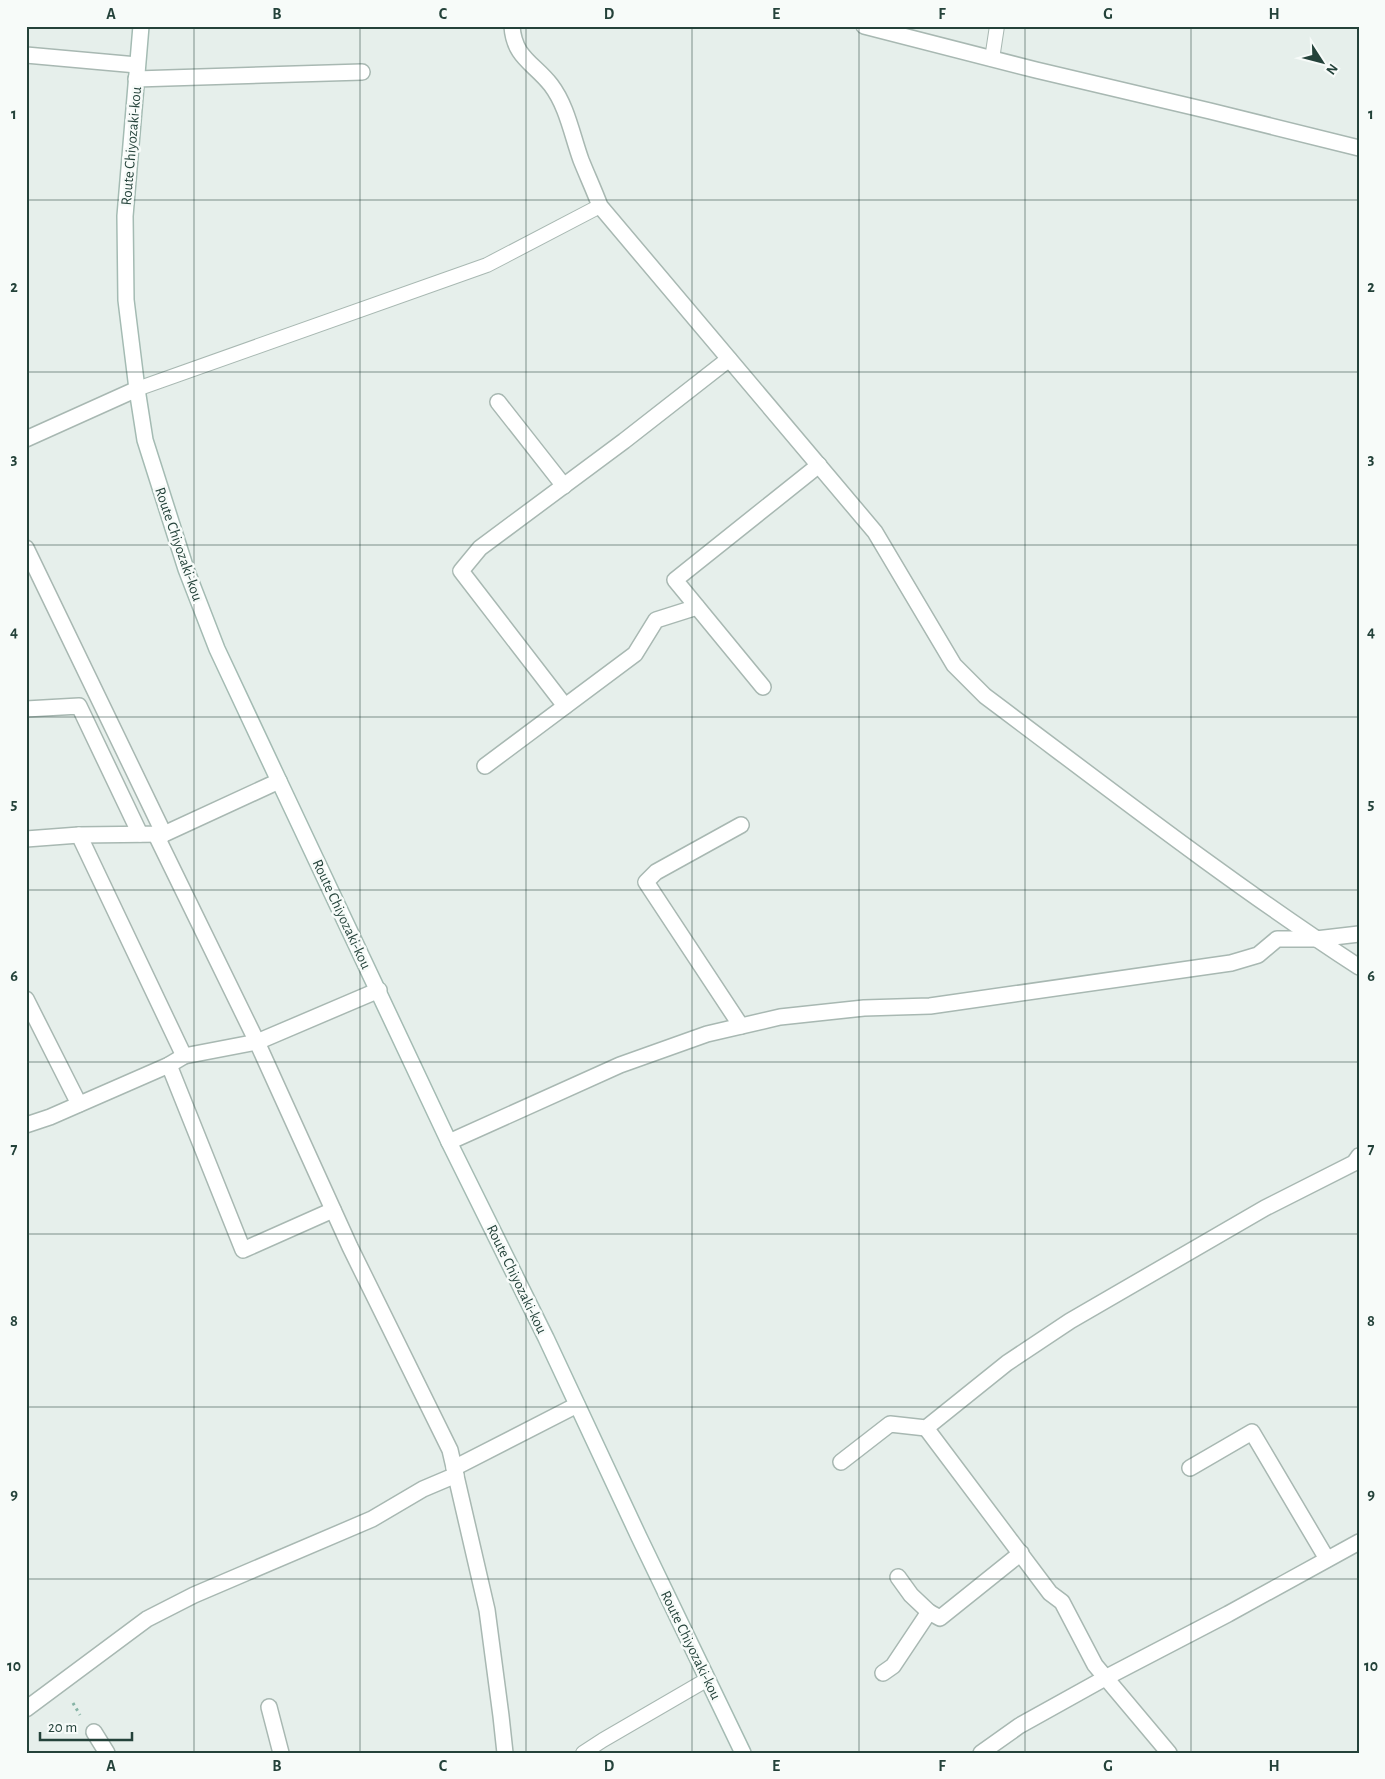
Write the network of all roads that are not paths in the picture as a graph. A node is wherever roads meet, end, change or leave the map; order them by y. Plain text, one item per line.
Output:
1 (141, 26) edge
2 (512, 26) edge
3 (864, 26) edge
4 (997, 26) edge
5 (26, 55) edge
6 (992, 59) junction
7 (137, 72) junction
8 (362, 72) dead end
9 (1359, 148) edge
10 (600, 206) junction
11 (730, 359) junction
12 (137, 389) junction
13 (498, 402) dead end
14 (26, 439) edge
15 (818, 465) junction
16 (564, 486) junction
17 (26, 548) edge
18 (697, 608) junction
19 (763, 687) dead end
20 (565, 706) junction
21 (26, 709) edge
22 (484, 766) dead end
23 (279, 781) junction
24 (741, 825) dead end
25 (79, 835) junction
26 (153, 835) junction
27 (26, 839) edge
28 (1359, 934) edge
29 (1316, 939) junction
30 (1359, 967) edge
31 (379, 990) junction
32 (26, 999) edge
33 (741, 1026) junction
34 (257, 1042) junction
35 (184, 1056) junction
36 (169, 1065) junction
37 (80, 1104) junction
38 (26, 1125) edge
39 (450, 1142) junction
40 (1359, 1156) edge
41 (333, 1210) junction
42 (577, 1404) junction
43 (926, 1428) junction
44 (841, 1462) dead end
45 (1190, 1468) dead end
46 (455, 1471) junction
47 (1359, 1542) edge
48 (1021, 1553) junction
49 (1327, 1559) junction
50 (898, 1577) dead end
51 (929, 1612) junction
52 (883, 1673) dead end
53 (1107, 1677) junction
54 (708, 1679) junction
55 (269, 1707) dead end
56 (26, 1710) edge
57 (94, 1732) road end
58 (107, 1753) edge
59 (281, 1753) edge
60 (505, 1753) edge
61 (583, 1753) edge
62 (744, 1753) edge
63 (981, 1753) edge
64 (1169, 1753) edge

1 - 7 street, Route Chiyozaki-kou
2 - 10 street
3 - 6 street
4 - 6 lane
5 - 7 street
6 - 9 street
7 - 8 street
7 - 12 street, Route Chiyozaki-kou
10 - 11 street
10 - 12 lane
11 - 15 street
11 - 16 street
12 - 14 street
12 - 23 street, Route Chiyozaki-kou
13 - 16 street
15 - 18 street
15 - 29 street
16 - 20 street
17 - 26 street
18 - 19 street
18 - 20 street
20 - 22 street
21 - 26 street
23 - 26 street
23 - 31 street, Route Chiyozaki-kou
24 - 33 street
25 - 26 street
25 - 27 street
25 - 35 street
26 - 34 street
28 - 29 street
29 - 30 street
29 - 33 street
31 - 34 street
31 - 39 street, Route Chiyozaki-kou
32 - 37 street
33 - 39 street
34 - 35 street
34 - 41 street
35 - 36 street
36 - 37 street
36 - 41 street
37 - 38 street
39 - 42 street, Route Chiyozaki-kou
40 - 43 street
41 - 46 street
42 - 46 street
42 - 54 street, Route Chiyozaki-kou
43 - 44 street
43 - 48 street
45 - 49 street
46 - 56 street
46 - 60 street
47 - 49 street
48 - 51 street
48 - 53 street
49 - 53 street
50 - 51 street
51 - 52 street
53 - 63 street
53 - 64 street
54 - 61 lane
54 - 62 street, Route Chiyozaki-kou
55 - 59 street
57 - 58 street

